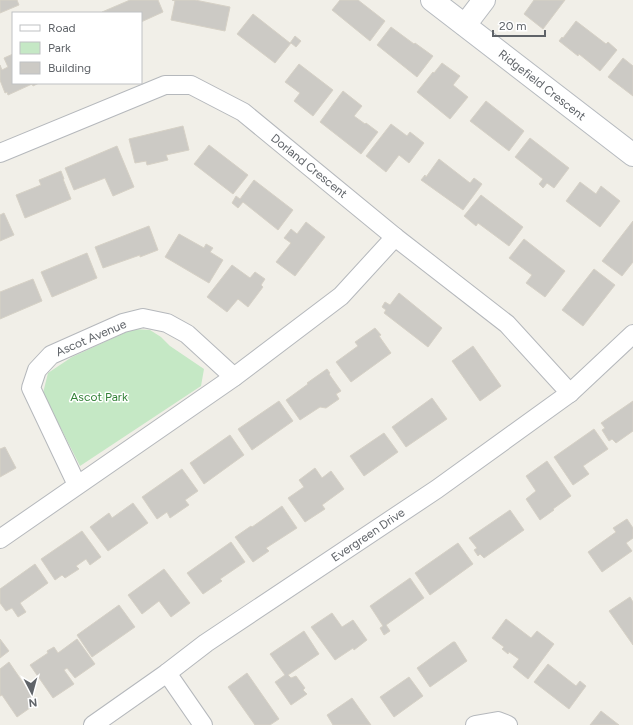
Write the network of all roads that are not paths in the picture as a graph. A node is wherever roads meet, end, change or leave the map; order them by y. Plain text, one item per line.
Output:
1 (432, 0) edge
2 (484, 0) edge
3 (465, 26) junction
4 (0, 153) edge
5 (633, 155) edge
6 (394, 237) junction
7 (633, 334) edge
8 (234, 377) junction
9 (570, 393) junction
10 (77, 485) junction
11 (0, 539) edge
12 (167, 673) junction
13 (93, 725) edge
14 (203, 725) edge
15 (475, 725) edge
16 (508, 725) edge

1 - 3 street, Ridgefield Crescent
2 - 3 street
3 - 5 street, Ridgefield Crescent
4 - 6 street, Dorland Crescent
6 - 8 street
6 - 9 street, Dorland Crescent
7 - 9 street, Evergreen Drive
8 - 10 street
8 - 10 street, Ascot Avenue
9 - 12 street, Evergreen Drive
10 - 11 street
12 - 13 street, Evergreen Drive
12 - 14 street
15 - 16 street

